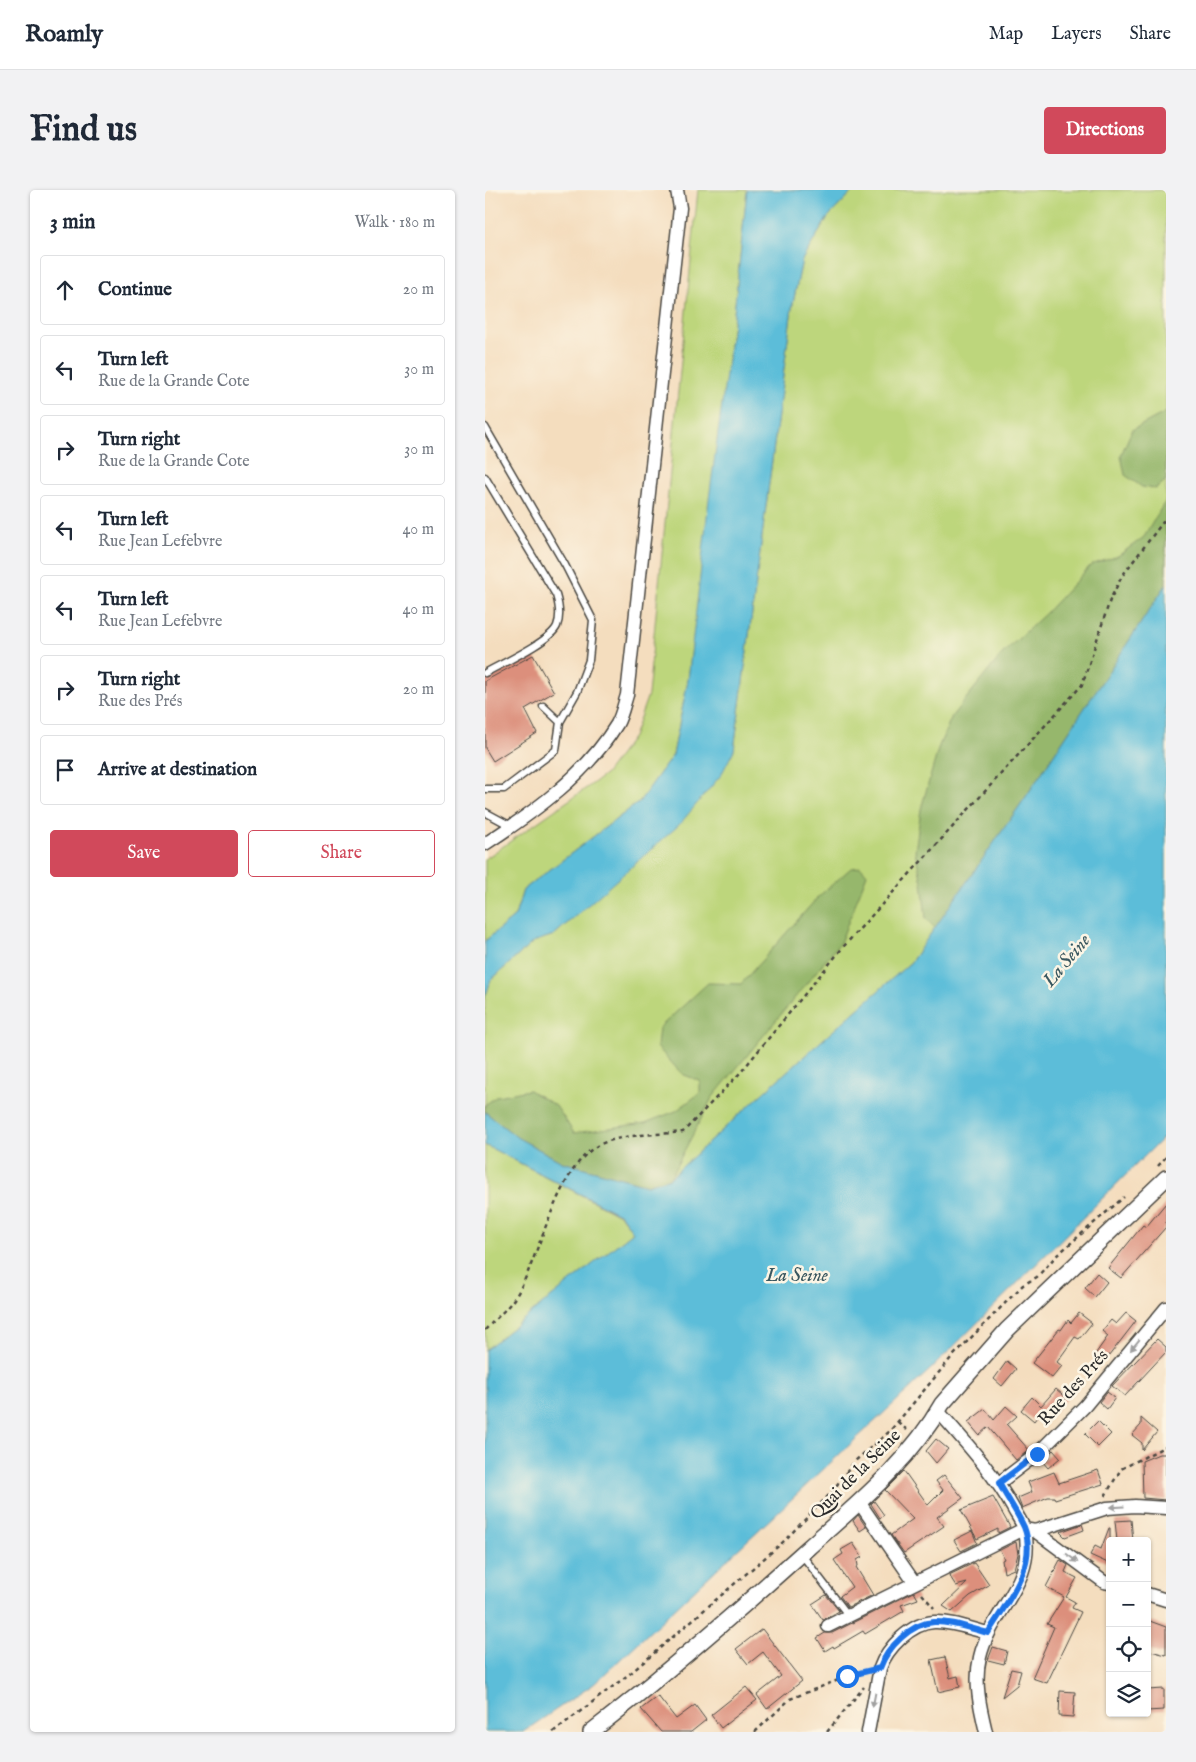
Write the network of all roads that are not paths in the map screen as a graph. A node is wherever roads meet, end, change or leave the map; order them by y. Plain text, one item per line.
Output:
1 (677, 190) edge
2 (485, 427) edge
3 (485, 477) edge
4 (485, 673) edge
5 (543, 706) dead end
6 (560, 722) junction
7 (485, 789) edge
8 (485, 812) edge
9 (511, 826) junction
10 (485, 844) edge
11 (1161, 1173) edge
12 (1166, 1308) edge
13 (938, 1411) junction
14 (999, 1483) junction
15 (859, 1502) junction
16 (1166, 1508) edge
17 (1030, 1530) junction
18 (801, 1554) junction
19 (914, 1582) junction
20 (1106, 1583) edge
21 (1151, 1595) edge
22 (1166, 1600) edge
23 (848, 1615) junction
24 (828, 1626) dead end
25 (988, 1633) junction
26 (591, 1732) edge
27 (868, 1732) edge
28 (986, 1732) edge

1 - 9 street
2 - 6 lane
3 - 4 lane
5 - 6 lane
6 - 7 lane
8 - 9 lane
9 - 10 street
11 - 13 street, Quai de la Seine
12 -> 14 street, Rue des Prés
13 - 14 street
13 - 15 street, Quai de la Seine
14 - 17 street
15 - 18 street, Quai de la Seine
15 - 19 street
16 -> 17 street
17 - 19 street
17 -> 20 street
17 - 25 street
18 - 23 lane
18 - 26 street, Quai de la Seine
19 - 23 street
21 - 22 street
23 - 24 street
25 -> 27 street
25 - 28 street

